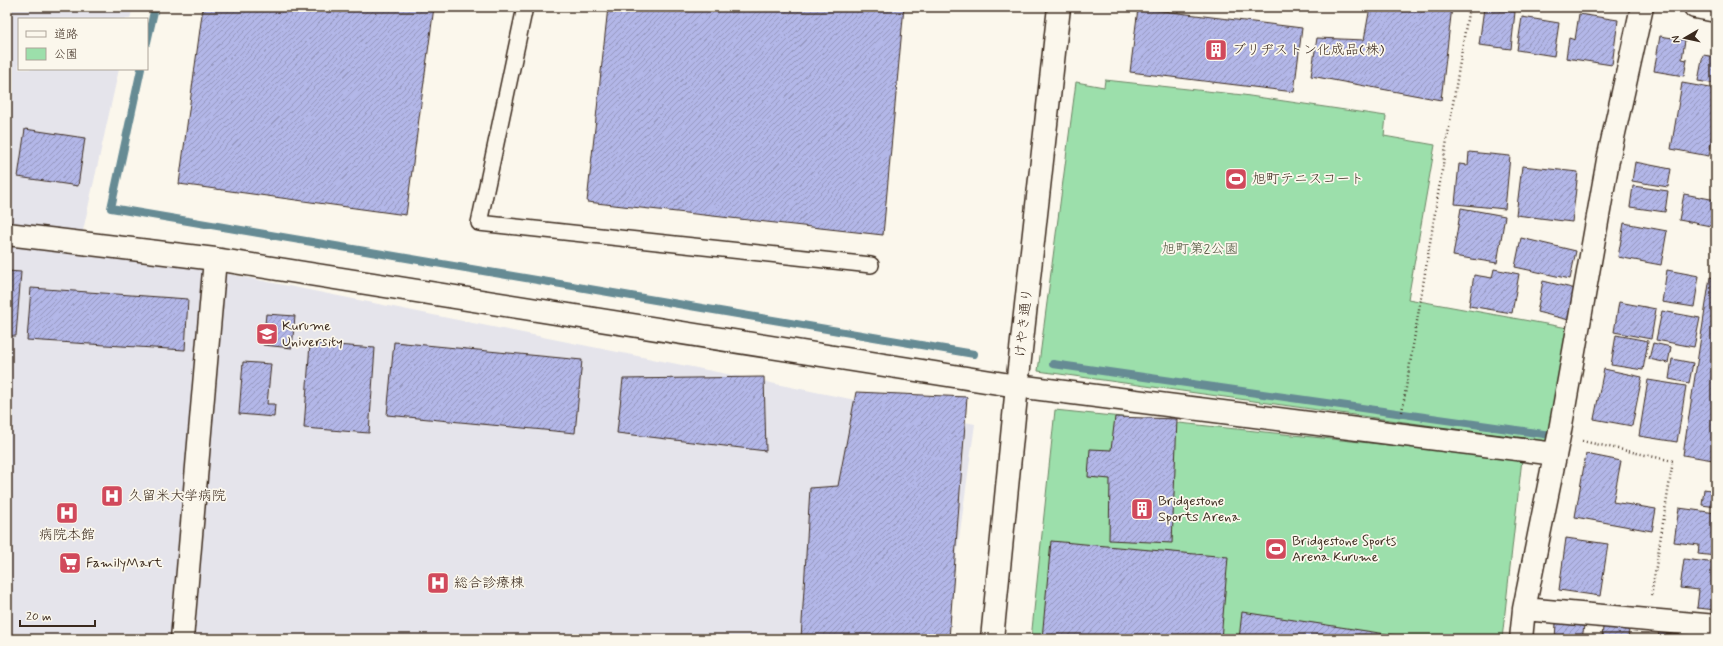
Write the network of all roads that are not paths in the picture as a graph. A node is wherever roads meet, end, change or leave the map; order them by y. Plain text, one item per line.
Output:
1 (525, 7) edge
2 (1059, 7) edge
3 (1642, 7) edge
4 (1695, 7) edge
5 (1716, 11) edge
6 (7, 234) edge
7 (215, 259) junction
8 (871, 266) dead end
9 (1017, 386) junction
10 (1557, 445) junction
11 (1524, 609) junction
12 (1716, 626) edge
13 (182, 639) edge
14 (992, 639) edge
15 (1521, 639) edge

1 - 8 lane
2 - 9 street, けやき通り
3 - 10 street
4 - 5 street
6 - 7 street
7 - 9 street
7 - 13 street
9 - 10 street
9 - 14 street, けやき通り
10 - 11 street
11 - 12 street
11 - 15 street

